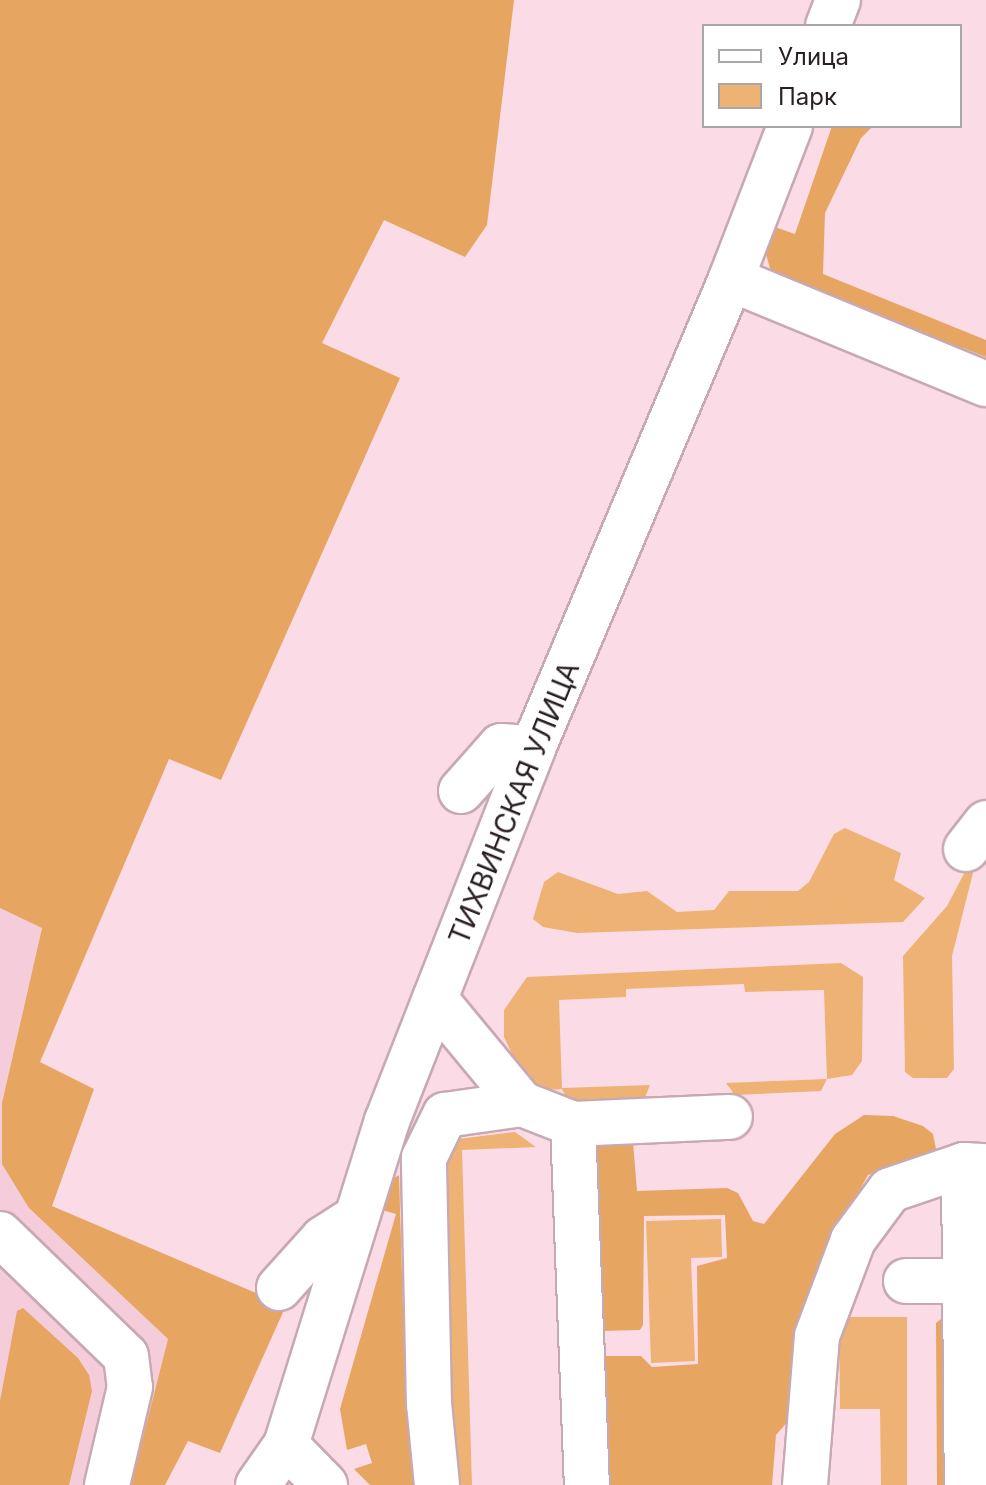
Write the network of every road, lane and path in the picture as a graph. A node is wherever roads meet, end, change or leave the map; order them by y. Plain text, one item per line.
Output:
1 (838, 0) edge
2 (829, 24) edge
3 (789, 128) edge
4 (731, 279) junction
5 (986, 384) edge
6 (533, 748) junction
7 (461, 791) dead end
8 (435, 999) junction
9 (522, 1104) junction
10 (445, 1115) junction
11 (730, 1117) dead end
12 (387, 1121) junction
13 (573, 1124) junction
14 (975, 1166) edge
15 (354, 1219) junction
16 (0, 1234) edge
17 (906, 1281) dead end
18 (966, 1281) junction
19 (279, 1288) dead end
20 (286, 1445) junction
21 (798, 1470) edge
22 (107, 1485) edge
23 (258, 1485) edge
24 (325, 1485) edge
25 (437, 1485) edge
26 (587, 1485) edge
27 (967, 1485) edge

1 - 2 lane
3 - 4 lane, ТИХВИНСКАЯ УЛИЦА
4 - 5 lane
4 - 6 lane, ТИХВИНСКАЯ УЛИЦА
6 - 7 lane
6 - 8 lane, ТИХВИНСКАЯ УЛИЦА
8 - 9 lane
8 - 12 lane, ТИХВИНСКАЯ УЛИЦА
9 - 10 lane
9 - 13 lane
10 - 12 lane
10 - 25 lane
11 - 13 lane
12 - 15 lane, ТИХВИНСКАЯ УЛИЦА
13 - 26 lane
14 - 18 lane
14 - 21 lane
15 - 19 lane
15 - 20 lane, ТИХВИНСКАЯ УЛИЦА
16 - 22 lane
17 - 18 lane
18 - 27 lane
20 - 23 lane, ТИХВИНСКАЯ УЛИЦА
20 - 24 lane

